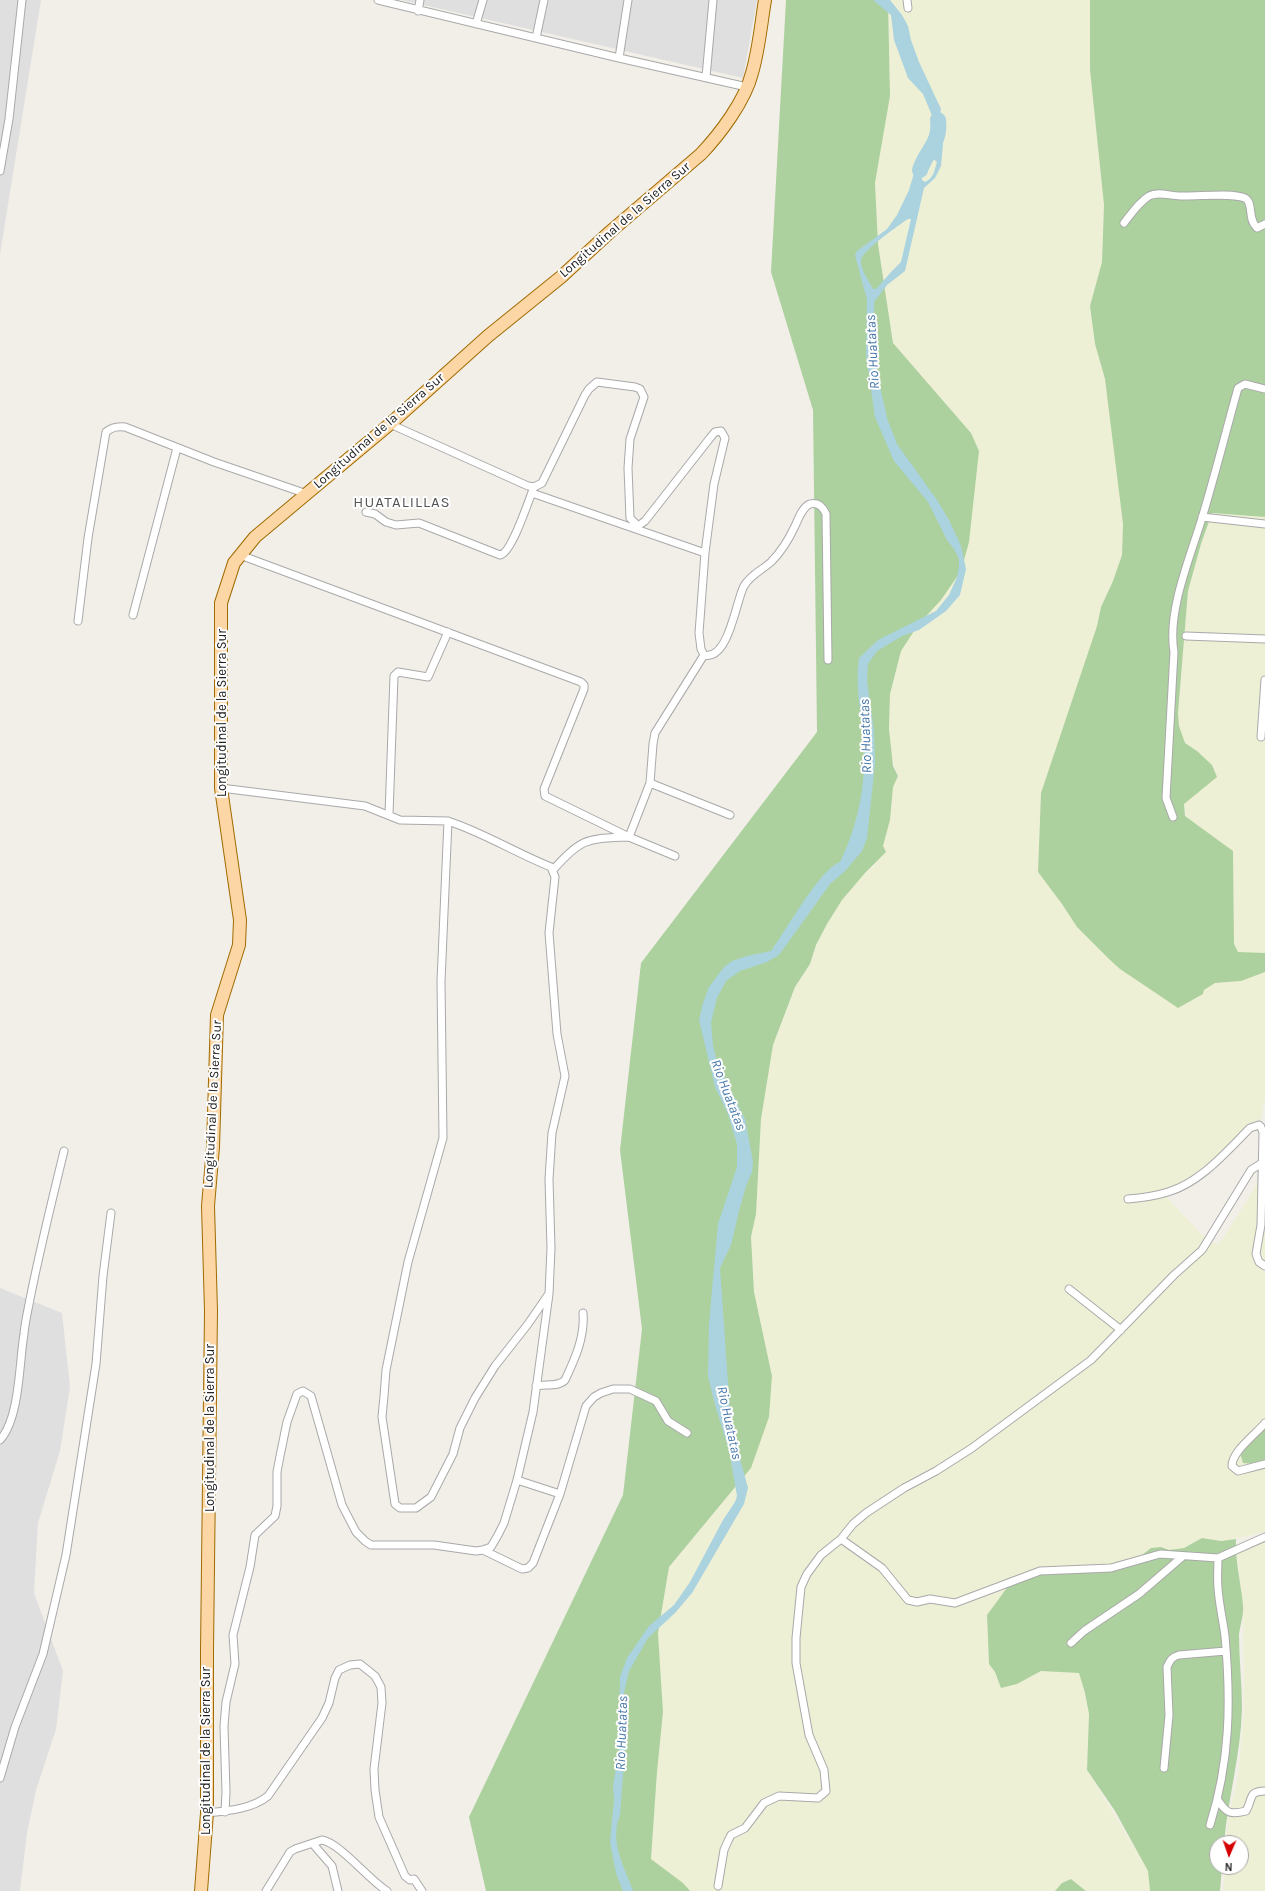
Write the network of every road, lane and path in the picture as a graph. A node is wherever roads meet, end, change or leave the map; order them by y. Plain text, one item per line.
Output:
1 (22, 0) edge
2 (378, 0) edge
3 (420, 0) edge
4 (483, 0) edge
5 (544, 0) edge
6 (628, 0) edge
7 (714, 0) edge
8 (765, 0) edge
9 (907, 0) edge
10 (908, 8) dead end
11 (418, 11) junction
12 (476, 24) junction
13 (536, 38) junction
14 (619, 58) junction
15 (706, 77) junction
16 (747, 87) junction
17 (0, 171) edge
18 (1124, 223) dead end
19 (1265, 224) edge
20 (1265, 389) edge
21 (390, 424) junction
22 (177, 448) junction
23 (533, 490) junction
24 (306, 494) junction
25 (366, 512) dead end
26 (1202, 517) junction
27 (1265, 524) edge
28 (705, 553) junction
29 (240, 555) junction
30 (133, 614) dead end
31 (78, 621) dead end
32 (448, 632) junction
33 (1186, 636) dead end
34 (1265, 639) edge
35 (704, 655) junction
36 (828, 660) dead end
37 (1265, 680) edge
38 (1261, 737) dead end
39 (650, 783) junction
40 (220, 788) junction
41 (389, 814) junction
42 (730, 815) dead end
43 (1173, 817) dead end
44 (448, 821) junction
45 (629, 837) junction
46 (675, 856) dead end
47 (553, 870) junction
48 (64, 1151) dead end
49 (1262, 1163) junction
50 (1128, 1199) dead end
51 (111, 1213) dead end
52 (1265, 1266) edge
53 (1069, 1289) dead end
54 (549, 1294) junction
55 (583, 1313) dead end
56 (1121, 1330) junction
57 (536, 1386) junction
58 (1265, 1423) edge
59 (687, 1433) dead end
60 (0, 1440) edge
61 (1265, 1464) edge
62 (517, 1480) junction
63 (560, 1494) junction
64 (1265, 1536) edge
65 (841, 1539) junction
66 (483, 1550) junction
67 (1182, 1557) junction
68 (1218, 1558) junction
69 (1071, 1643) dead end
70 (1226, 1651) junction
71 (1164, 1768) dead end
72 (0, 1778) edge
73 (1265, 1791) edge
74 (1218, 1800) junction
75 (225, 1812) junction
76 (207, 1813) junction
77 (1210, 1825) dead end
78 (314, 1844) junction
79 (718, 1886) dead end
80 (202, 1891) edge
81 (266, 1891) edge
82 (338, 1891) edge
83 (387, 1891) edge
84 (422, 1891) edge

1 - 17 street
2 - 11 street
3 - 11 street
4 - 12 street
5 - 13 street
6 - 14 street
7 - 15 street
8 - 16 main road, Longitudinal de la Sierra Sur
9 - 10 street
11 - 12 street
12 - 13 street
13 - 14 street
14 - 15 street
15 - 16 street
16 - 21 main road, Longitudinal de la Sierra Sur
18 - 19 street
20 - 26 street
21 - 23 street
21 - 24 main road, Longitudinal de la Sierra Sur
22 - 24 street
22 - 30 street
22 - 31 street
23 - 25 street
23 - 28 street
23 - 28 street
24 - 29 main road, Longitudinal de la Sierra Sur
26 - 27 street
26 - 43 street
28 - 35 street
29 - 32 street
29 - 40 main road, Longitudinal de la Sierra Sur
32 - 41 street
32 - 45 street
33 - 34 street
35 - 36 street
35 - 39 street
37 - 38 street
39 - 42 street
39 - 45 street
40 - 41 street
40 - 76 main road, Longitudinal de la Sierra Sur
41 - 44 street
44 - 47 street
44 - 54 street
45 - 46 street
45 - 47 street
47 - 54 street
48 - 60 street
49 - 50 street
49 - 52 street
49 - 56 street
51 - 72 street
53 - 56 street
54 - 57 street
55 - 57 street
56 - 65 street
57 - 62 street
58 - 61 street
59 - 63 street
62 - 63 street
62 - 66 street
63 - 66 street
64 - 68 street
65 - 67 street
65 - 79 street
66 - 75 street
67 - 68 street
67 - 69 street
68 - 70 street
70 - 71 street
70 - 74 street
73 - 74 street
74 - 77 street
75 - 76 street
75 - 84 street
76 - 80 main road, Longitudinal de la Sierra Sur
78 - 81 street
78 - 82 street
78 - 83 street

